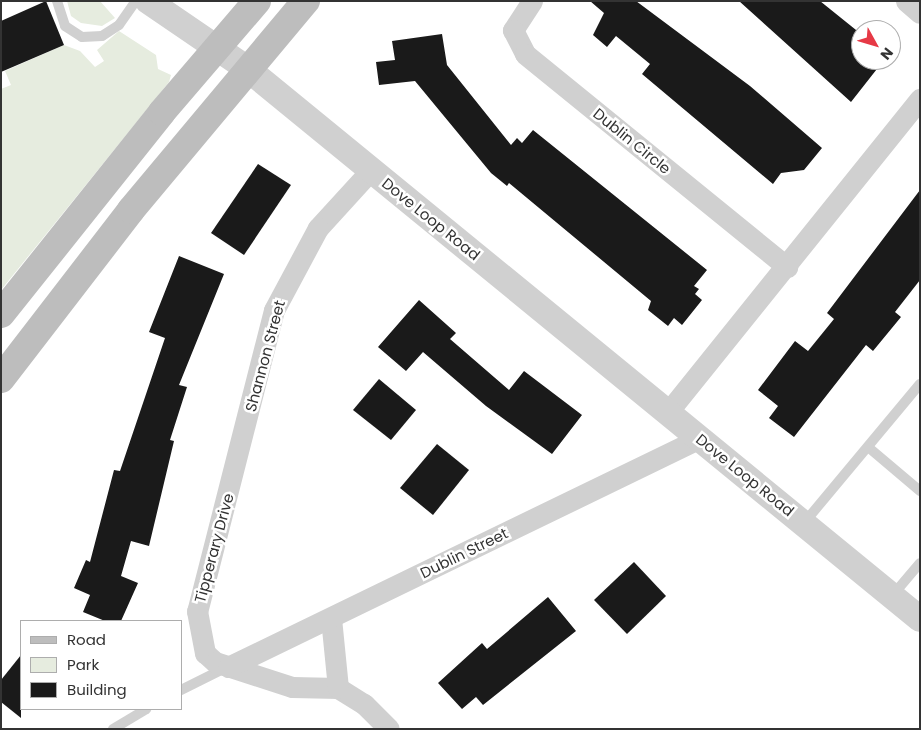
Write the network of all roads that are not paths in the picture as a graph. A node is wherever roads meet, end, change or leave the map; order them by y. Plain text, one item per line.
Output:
1 (57, 1) edge
2 (136, 1) edge
3 (148, 1) edge
4 (257, 1) edge
5 (306, 1) edge
6 (532, 1) edge
7 (906, 1) edge
8 (920, 13) edge
9 (219, 48) junction
10 (249, 70) junction
11 (920, 99) edge
12 (372, 170) junction
13 (787, 268) junction
14 (1, 314) edge
15 (1, 379) edge
16 (920, 384) edge
17 (668, 412) junction
18 (700, 438) junction
19 (868, 448) junction
20 (233, 481) joint
21 (920, 491) edge
22 (804, 523) junction
23 (920, 563) edge
24 (892, 596) junction
25 (331, 618) junction
26 (920, 619) edge
27 (228, 667) junction
28 (338, 688) junction
29 (182, 690) edge
30 (144, 710) edge
31 (113, 729) edge
32 (389, 729) edge

1 - 2 lane
3 - 9 street, Dove Loop Road
4 - 9 main road
5 - 10 main road
6 - 13 street, Dublin Circle
7 - 8 street
9 - 10 street, Dove Loop Road
9 - 14 main road
10 - 12 street, Dove Loop Road
10 - 15 main road
11 - 13 street
12 - 17 street, Dove Loop Road
12 - 20 street, Shannon Street
13 - 17 street
16 - 19 lane
17 - 18 street, Dove Loop Road
18 - 22 street, Dove Loop Road
18 - 25 street, Dublin Street
19 - 21 lane
19 - 22 lane
20 - 27 street, Tipperary Drive
22 - 24 street, Dove Loop Road
23 - 24 lane
24 - 26 street, Dove Loop Road
25 - 27 street, Dublin Street
25 - 28 street
27 - 28 street, Tipperary Drive
27 - 29 lane
28 - 32 street
30 - 31 lane

